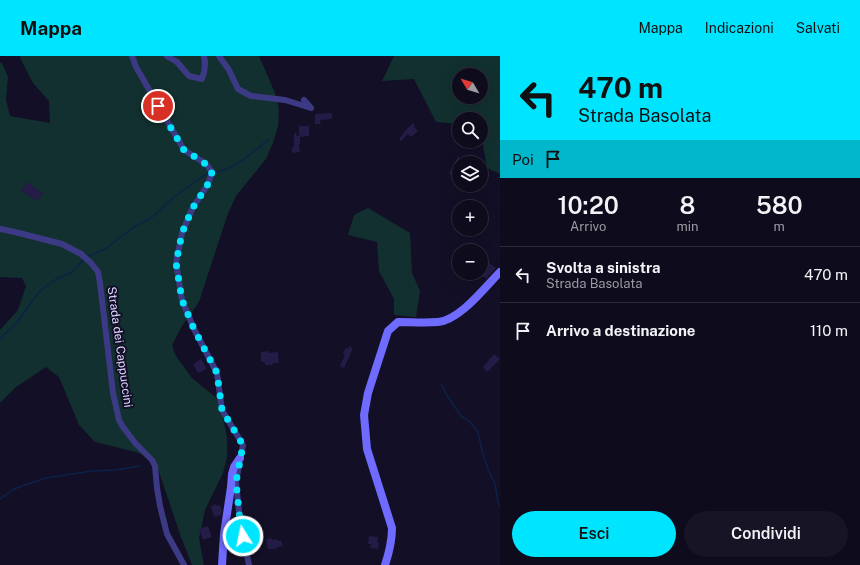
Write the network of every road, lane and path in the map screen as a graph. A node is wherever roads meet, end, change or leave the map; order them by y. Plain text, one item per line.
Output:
1 (132, 56) edge
2 (167, 56) edge
3 (204, 56) edge
4 (219, 56) edge
5 (304, 100) dead end
6 (0, 229) edge
7 (500, 272) edge
8 (240, 458) junction
9 (184, 565) edge
10 (222, 565) edge
11 (249, 565) edge
12 (385, 565) edge

1 - 8 street
2 - 3 street
4 - 5 street
6 - 9 street, Strada dei Cappuccini
7 - 12 main road
8 - 10 main road
8 - 11 street

